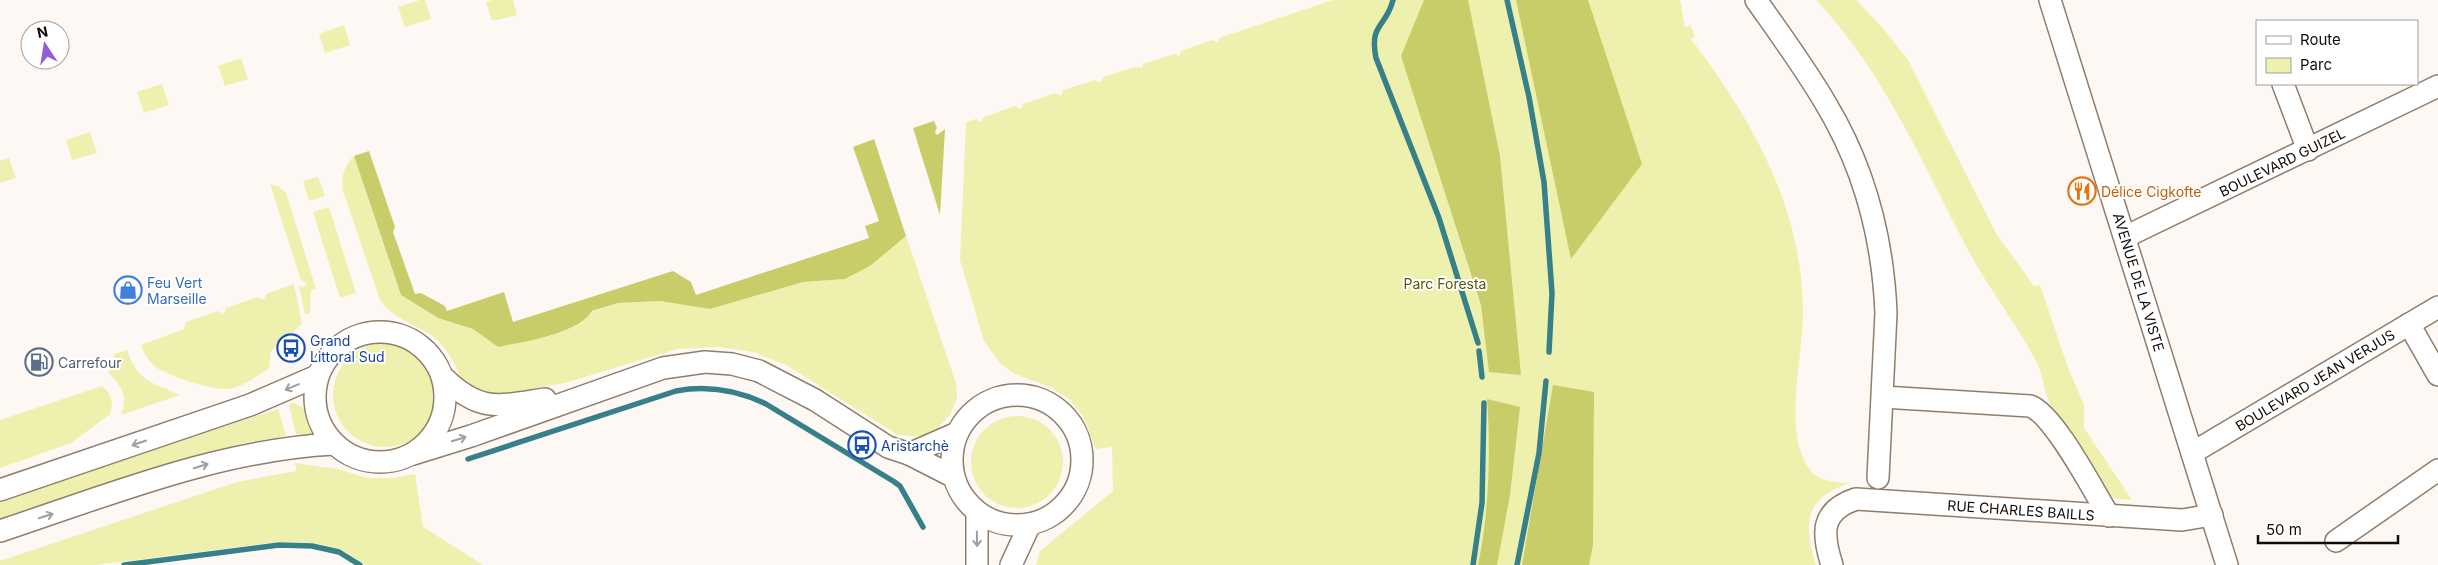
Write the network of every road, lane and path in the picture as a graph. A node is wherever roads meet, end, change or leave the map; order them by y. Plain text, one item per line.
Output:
1 (1756, 0) edge
2 (2050, 0) edge
3 (2283, 85) edge
4 (2438, 86) edge
5 (2308, 150) junction
6 (2125, 237) junction
7 (2438, 307) edge
8 (2409, 324) junction
9 (2438, 375) edge
10 (317, 376) junction
11 (443, 377) junction
12 (597, 390) junction
13 (1883, 397) junction
14 (958, 433) junction
15 (334, 444) junction
16 (2192, 453) junction
17 (413, 454) junction
18 (909, 454) junction
19 (2438, 470) edge
20 (954, 477) junction
21 (1878, 478) dead end
22 (0, 490) edge
23 (977, 512) junction
24 (2212, 515) junction
25 (2109, 516) junction
26 (1030, 524) junction
27 (0, 531) edge
28 (2336, 541) dead end
29 (977, 565) edge
30 (1011, 565) edge
31 (1832, 565) edge
32 (2227, 565) edge

1 - 13 street
2 - 6 street, AVENUE DE LA VISTE
3 - 5 street
4 - 5 street, BOULEVARD GUIZEL
5 - 6 street, BOULEVARD GUIZEL
6 - 16 street, AVENUE DE LA VISTE
7 - 8 street, BOULEVARD JEAN VERJUS
8 - 9 street
8 - 16 street, BOULEVARD JEAN VERJUS
10 - 11 street
10 - 15 street
10 -> 22 street
11 - 12 street
11 - 17 street
17 -> 12 street
12 - 18 street
13 - 21 street
13 - 25 street
14 - 18 street
14 - 20 street
14 - 26 street
15 - 17 street
27 -> 15 street
16 - 24 street, AVENUE DE LA VISTE
18 - 20 street
19 - 28 street
20 - 23 street
23 - 26 street
23 -> 29 street
24 - 25 street, RUE CHARLES BAILLS
24 - 32 street, AVENUE DE LA VISTE
25 - 31 street, RUE CHARLES BAILLS
26 - 30 street

